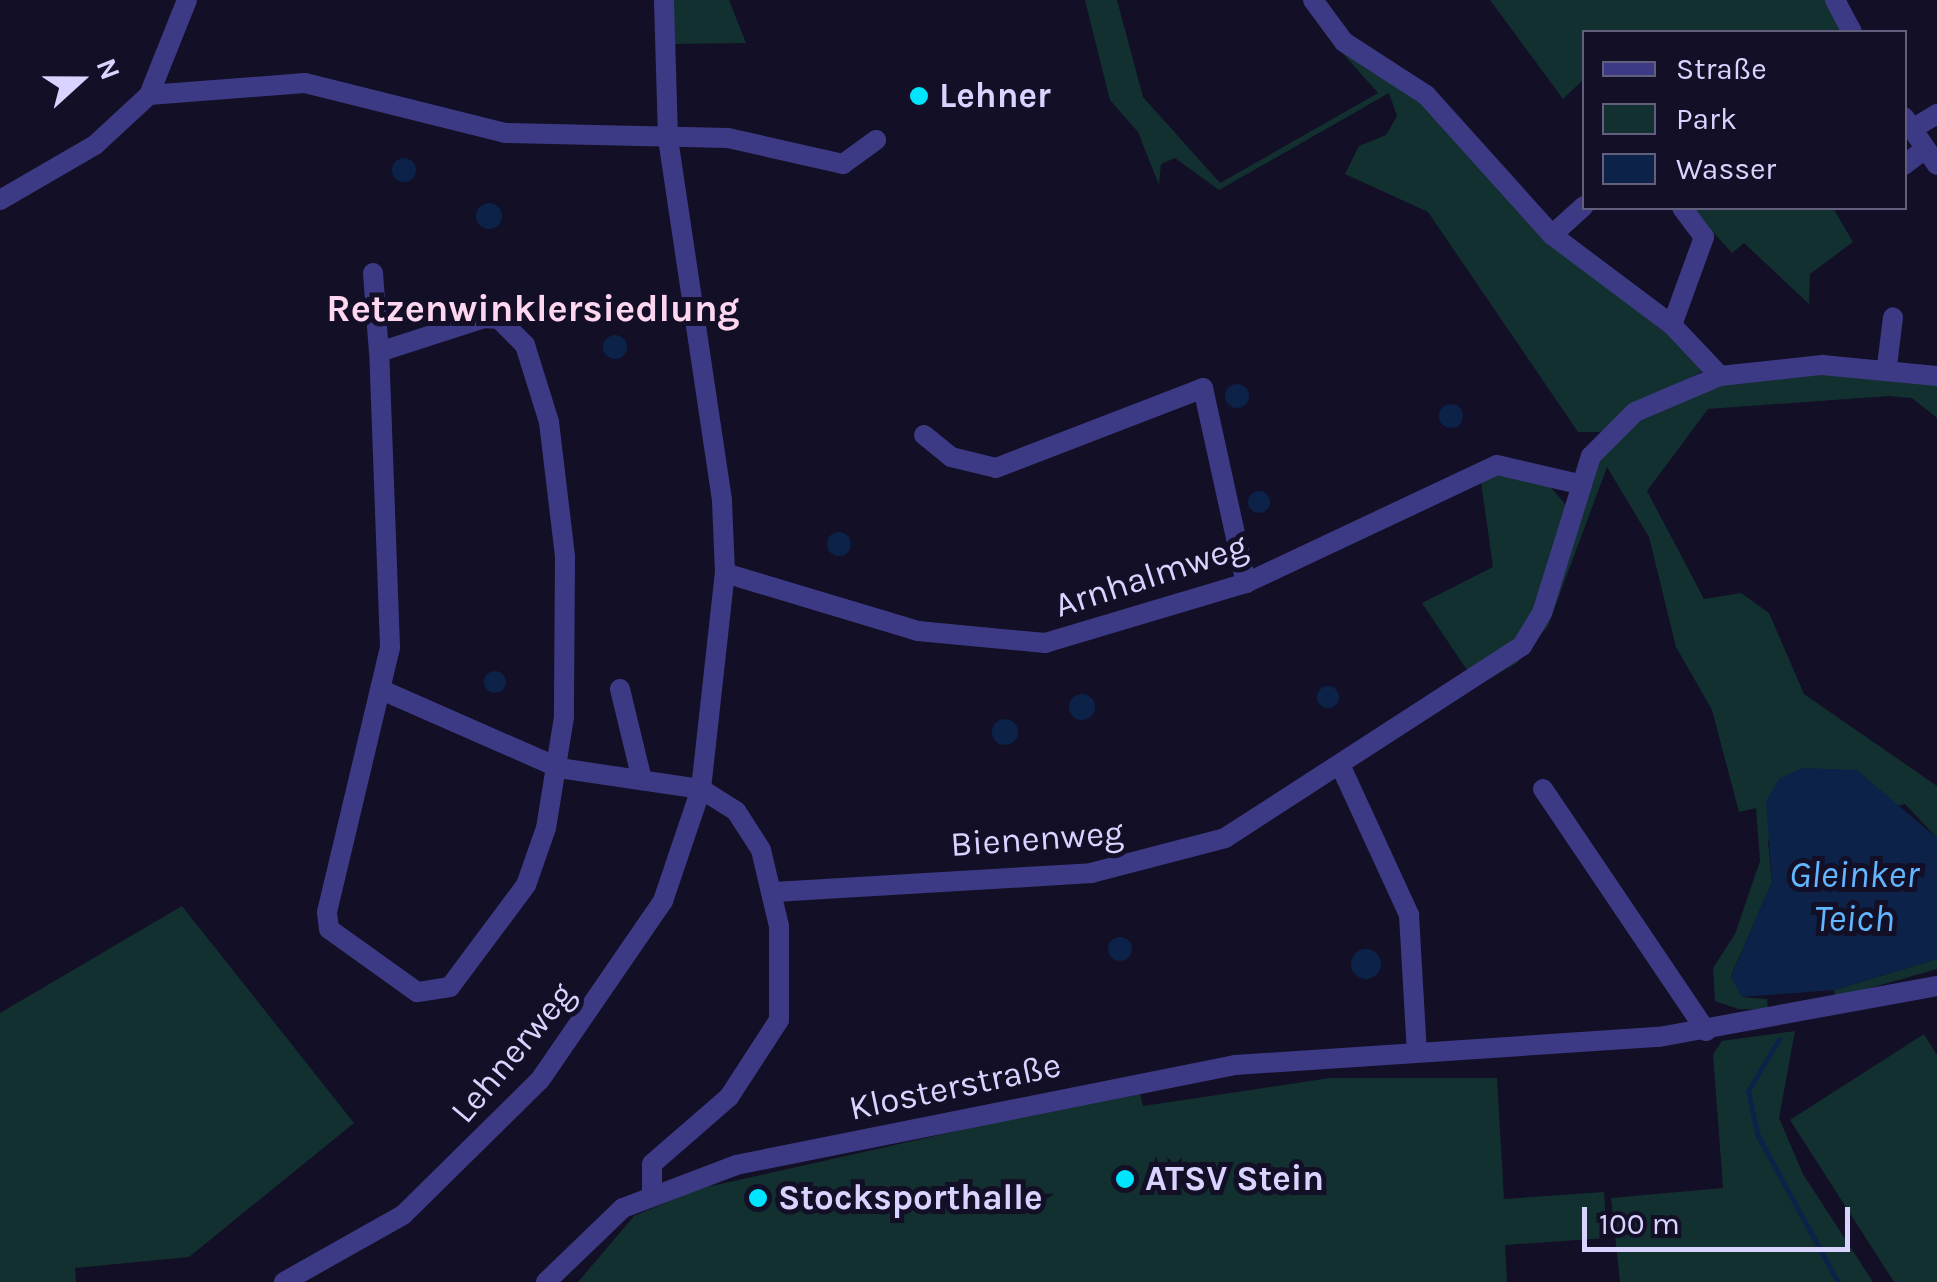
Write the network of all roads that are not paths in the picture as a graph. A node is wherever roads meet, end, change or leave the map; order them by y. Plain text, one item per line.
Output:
1 (187, 0) edge
2 (664, 0) edge
3 (1313, 0) edge
4 (1834, 0) edge
5 (1851, 30) edge
6 (150, 95) junction
7 (1937, 114) edge
8 (1908, 123) edge
9 (668, 137) junction
10 (876, 140) dead end
11 (1931, 157) edge
12 (1907, 164) edge
13 (0, 200) edge
14 (1582, 208) edge
15 (1684, 210) edge
16 (1552, 235) junction
17 (373, 273) dead end
18 (1893, 316) dead end
19 (1672, 325) junction
20 (379, 352) junction
21 (1887, 366) junction
22 (1720, 376) junction
23 (1937, 376) edge
24 (924, 436) dead end
25 (1579, 484) junction
26 (725, 573) junction
27 (1246, 583) junction
28 (620, 689) dead end
29 (384, 691) junction
30 (559, 768) junction
31 (1342, 769) junction
32 (642, 780) junction
33 (701, 789) junction
34 (1544, 790) dead end
35 (774, 892) junction
36 (1937, 986) edge
37 (1706, 1032) junction
38 (1416, 1052) junction
39 (652, 1191) junction
40 (284, 1282) edge
41 (546, 1282) edge

1 - 6 street
2 - 9 street
3 - 16 street
4 - 5 street
6 - 9 street
6 - 13 street
7 - 8 street
8 - 11 street
9 - 10 street
9 - 26 street
11 - 12 street
14 - 16 street
15 - 19 street
16 - 19 street
17 - 20 street
18 - 21 street
19 - 22 street
20 - 29 street
20 - 30 street
21 - 22 street, Bienenweg
21 - 23 street, Bienenweg
22 - 25 street, Bienenweg
24 - 27 street
25 - 27 street, Arnhalmweg
25 - 31 street, Bienenweg
26 - 27 street, Arnhalmweg
26 - 33 street
28 - 32 street
29 - 30 street
29 - 30 street
30 - 32 street
31 - 35 street, Bienenweg
31 - 38 street
32 - 33 street
33 - 35 street
33 - 40 street, Lehnerweg
34 - 37 street
35 - 39 street
36 - 37 street, Klosterstraße
37 - 38 street, Klosterstraße
38 - 39 street, Klosterstraße
39 - 41 street, Klosterstraße

